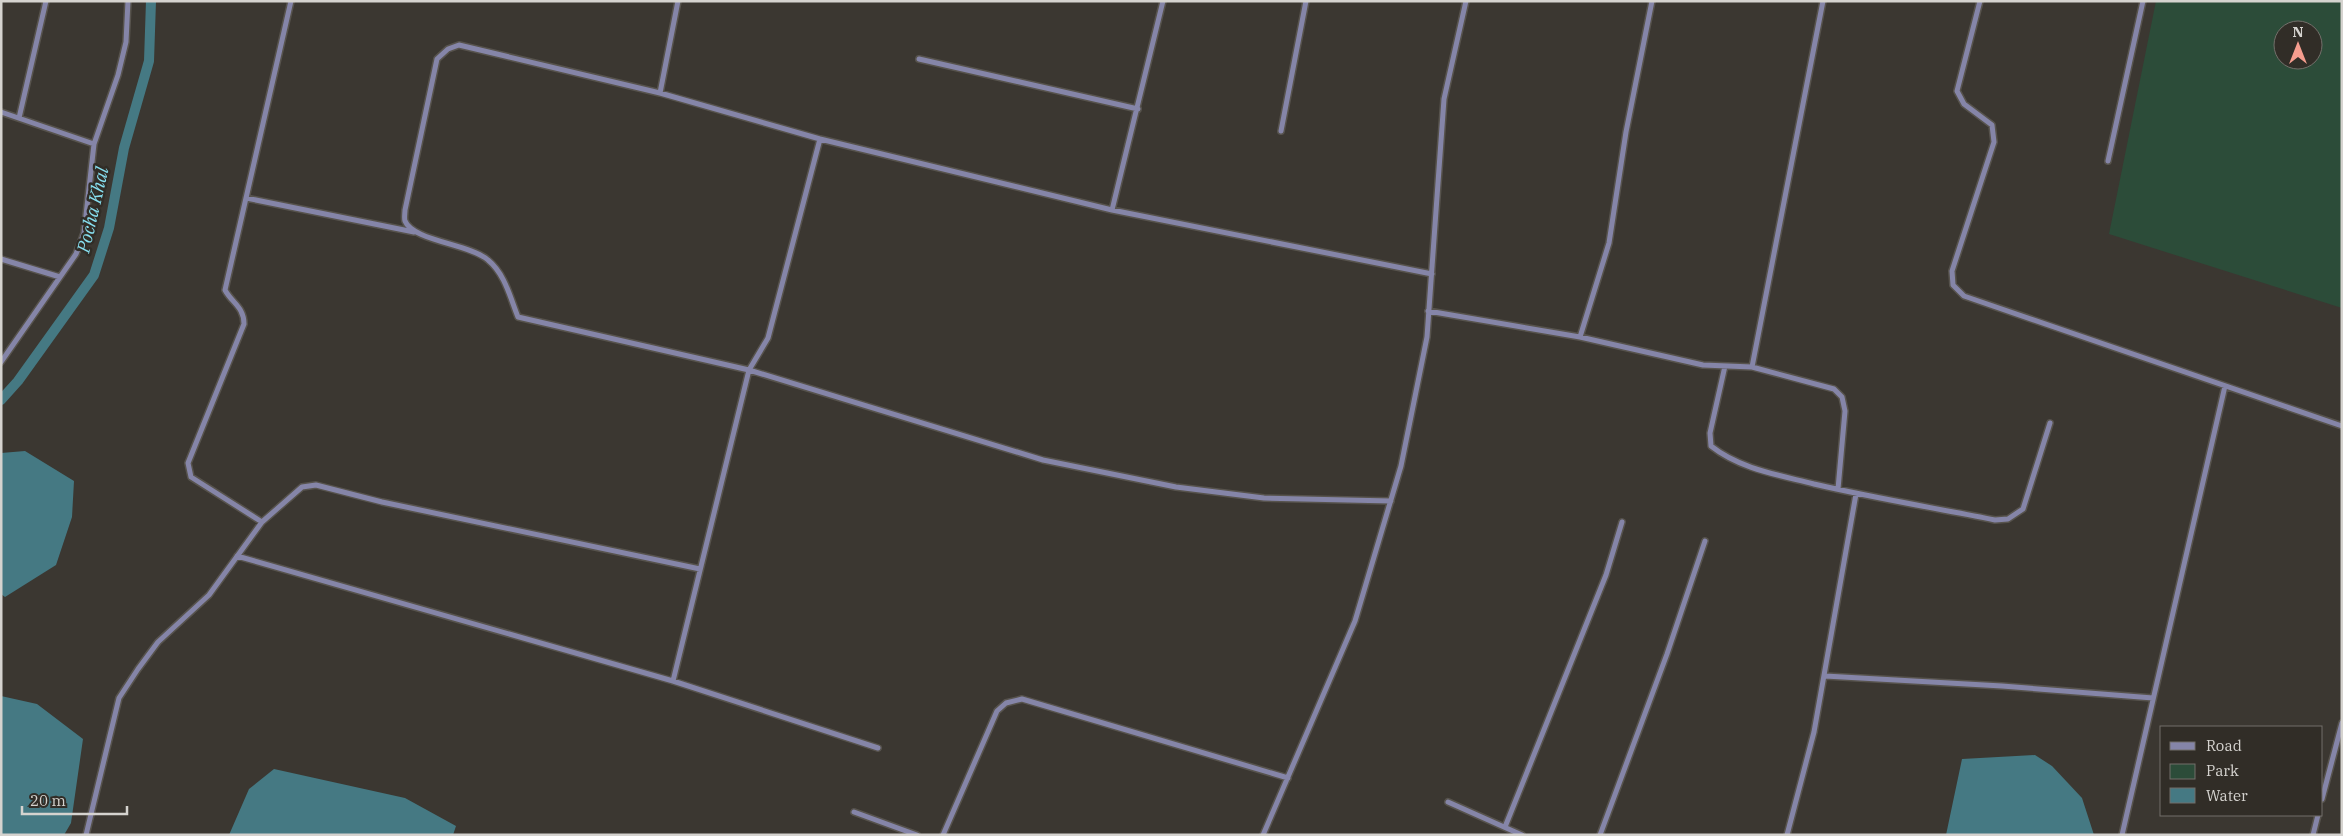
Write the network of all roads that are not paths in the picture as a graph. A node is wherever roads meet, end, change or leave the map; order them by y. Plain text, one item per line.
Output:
1 (46, 1) edge
2 (128, 1) edge
3 (291, 1) edge
4 (678, 1) edge
5 (1163, 1) edge
6 (1306, 1) edge
7 (1466, 1) edge
8 (1652, 1) edge
9 (1823, 1) edge
10 (1980, 1) edge
11 (2143, 1) edge
12 (919, 58) dead end
13 (660, 94) junction
14 (1138, 109) junction
15 (1, 112) edge
16 (20, 118) junction
17 (1280, 131) dead end
18 (820, 139) junction
19 (94, 144) junction
20 (2108, 161) dead end
21 (246, 198) junction
22 (1112, 210) junction
23 (414, 232) junction
24 (1, 259) edge
25 (1432, 274) junction
26 (60, 277) junction
27 (1428, 311) junction
28 (1580, 337) junction
29 (2, 360) edge
30 (1725, 366) junction
31 (1752, 367) junction
32 (749, 370) junction
33 (2225, 386) junction
34 (2050, 423) dead end
35 (2342, 426) edge
36 (1838, 489) junction
37 (1856, 494) junction
38 (1391, 501) junction
39 (262, 522) junction
40 (1622, 522) dead end
41 (1705, 541) dead end
42 (237, 556) junction
43 (700, 569) junction
44 (1825, 676) junction
45 (674, 681) junction
46 (2154, 698) junction
47 (2342, 723) edge
48 (878, 748) dead end
49 (1288, 778) junction
50 (2323, 795) edge
51 (1448, 802) dead end
52 (854, 812) dead end
53 (2318, 816) edge
54 (1505, 827) junction
55 (1519, 834) edge
56 (86, 835) edge
57 (917, 835) edge
58 (943, 835) edge
59 (1263, 835) edge
60 (1600, 835) edge
61 (1787, 835) edge
62 (2122, 835) edge
63 (2313, 835) edge

1 - 16 street
2 - 19 street
3 - 21 street
4 - 13 street
5 - 14 street
6 - 17 street
7 - 25 street
8 - 28 street
9 - 31 street
10 - 33 street
11 - 20 street
12 - 14 street
13 - 18 street
13 - 23 street
14 - 22 street
15 - 16 street
16 - 19 street
18 - 22 street
18 - 32 street
19 - 26 street
21 - 23 street
21 - 39 street
22 - 25 street
23 - 32 street
24 - 26 street
25 - 27 street
26 - 29 street
27 - 28 street
27 - 38 street
28 - 30 street
30 - 31 street
30 - 36 street
31 - 36 street
32 - 38 street
32 - 43 street
33 - 35 street
33 - 46 street
34 - 37 street
36 - 37 street
37 - 44 street
38 - 49 street
39 - 42 street
39 - 43 street
40 - 54 street
41 - 60 street
42 - 45 street
42 - 56 street
43 - 45 street
44 - 46 street
44 - 61 street
45 - 48 street
46 - 62 street
47 - 50 street
49 - 58 street
49 - 59 street
51 - 54 street
52 - 57 street
53 - 63 street
54 - 55 street

